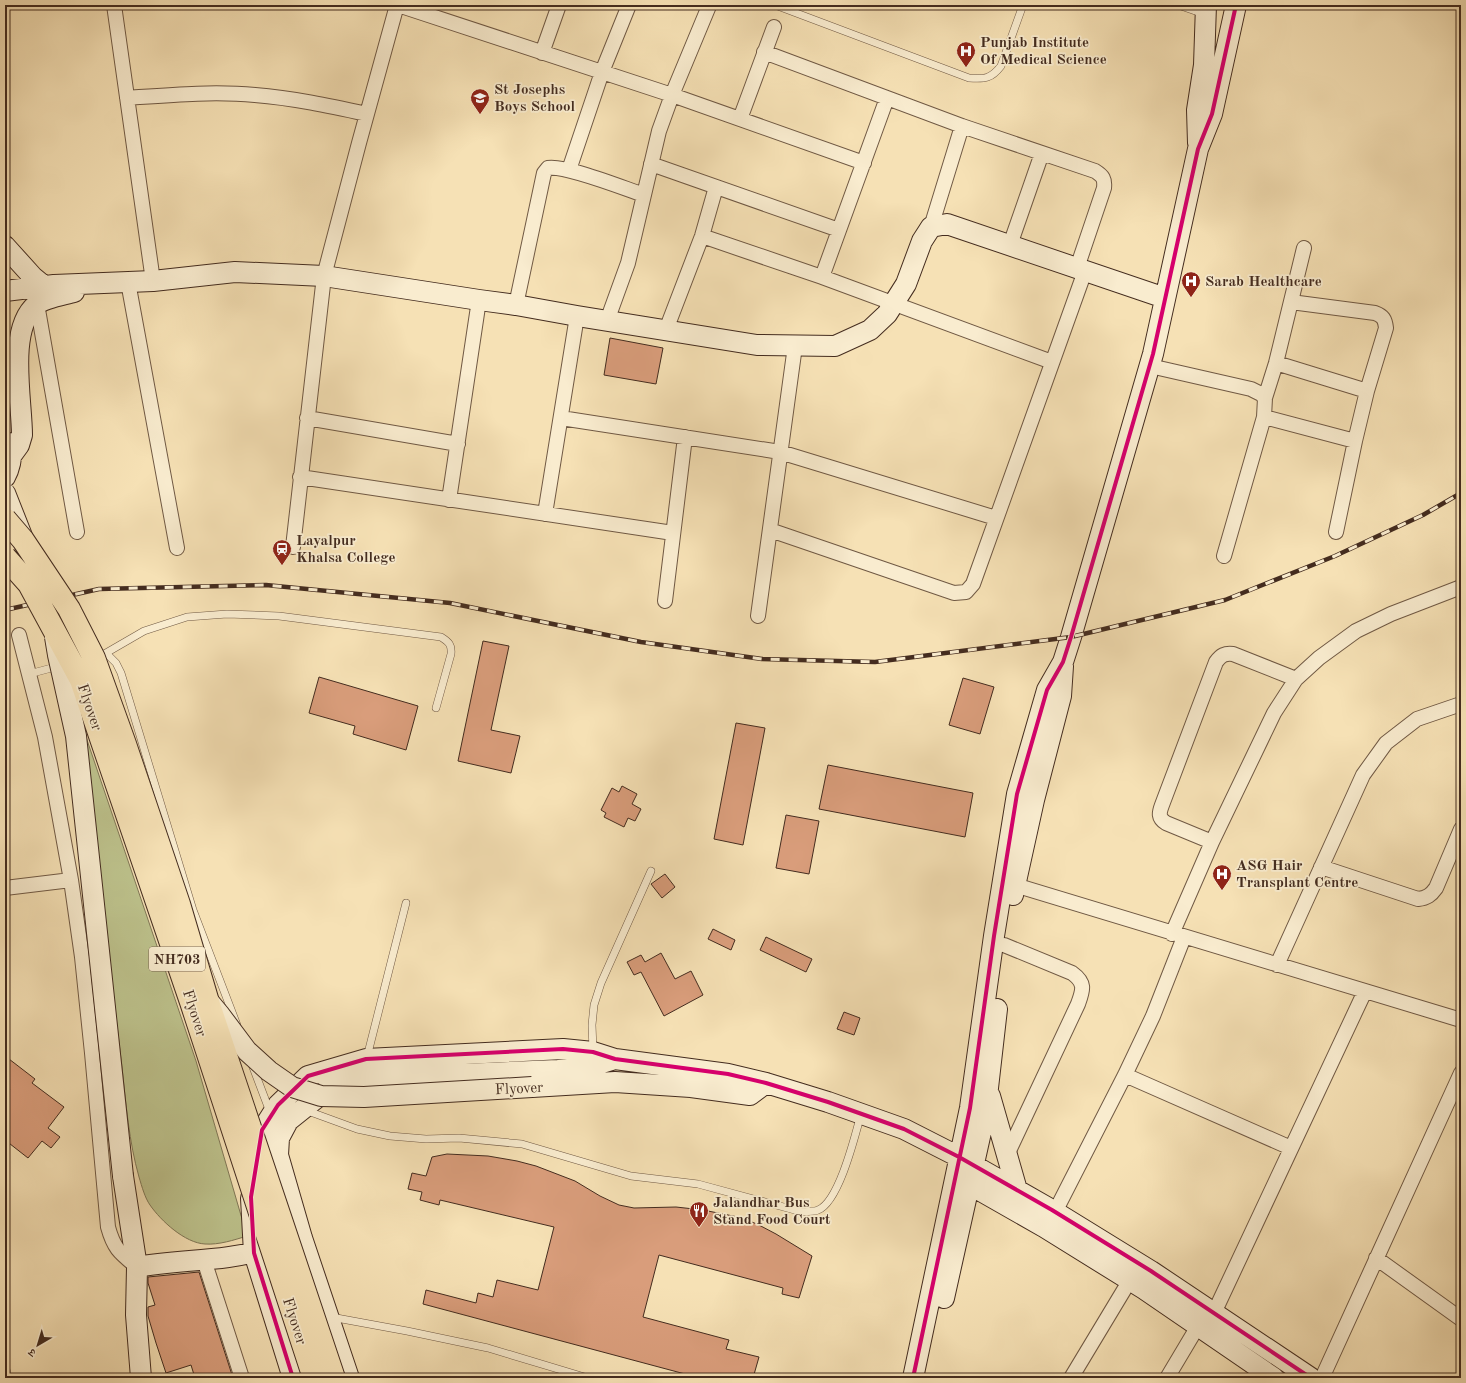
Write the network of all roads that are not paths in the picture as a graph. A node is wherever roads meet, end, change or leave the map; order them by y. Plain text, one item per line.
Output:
1 (114, 5) edge
2 (398, 5) edge
3 (559, 5) edge
4 (629, 5) edge
5 (775, 5) edge
6 (1023, 5) edge
7 (1178, 5) edge
8 (1236, 5) edge
9 (710, 6) edge
10 (1210, 8) edge
11 (774, 27) dead end
12 (542, 52) junction
13 (764, 52) junction
14 (602, 72) junction
15 (672, 95) junction
16 (127, 98) junction
17 (887, 98) junction
18 (367, 114) junction
19 (740, 119) junction
20 (962, 126) junction
21 (1198, 149) junction
22 (1042, 153) junction
23 (864, 163) junction
24 (651, 164) junction
25 (568, 170) junction
26 (716, 187) junction
27 (644, 195) junction
28 (931, 227) junction
29 (839, 230) junction
30 (702, 236) junction
31 (1010, 245) junction
32 (5, 246) edge
33 (1304, 248) dead end
34 (1081, 269) junction
35 (324, 276) junction
36 (822, 277) junction
37 (152, 282) junction
38 (118, 283) junction
39 (5, 291) edge
40 (41, 295) junction
41 (1165, 298) junction
42 (479, 300) junction
43 (1291, 302) junction
44 (894, 304) junction
45 (516, 305) junction
46 (576, 316) junction
47 (607, 321) junction
48 (666, 330) junction
49 (5, 345) edge
50 (795, 346) junction
51 (1052, 362) junction
52 (1276, 363) junction
53 (1150, 366) junction
54 (1367, 391) junction
55 (1265, 398) junction
56 (1264, 417) junction
57 (307, 418) junction
58 (560, 418) junction
59 (685, 437) junction
60 (1355, 441) junction
61 (458, 444) junction
62 (780, 452) junction
63 (11, 456) junction
64 (5, 477) edge
65 (300, 477) junction
66 (5, 493) edge
67 (449, 500) junction
68 (545, 514) junction
69 (996, 518) junction
70 (5, 519) edge
71 (770, 530) junction
72 (77, 532) dead end
73 (1336, 532) dead end
74 (674, 533) junction
75 (23, 540) junction
76 (292, 547) dead end
77 (177, 548) dead end
78 (1224, 556) dead end
79 (5, 557) edge
80 (1461, 587) edge
81 (665, 601) dead end
82 (758, 616) dead end
83 (55, 631) junction
84 (19, 635) dead end
85 (106, 653) junction
86 (29, 674) junction
87 (1296, 679) junction
88 (1461, 704) edge
89 (436, 708) dead end
90 (1461, 829) edge
91 (1212, 842) junction
92 (1321, 867) junction
93 (651, 870) dead end
94 (71, 880) junction
95 (1009, 883) junction
96 (5, 888) edge
97 (406, 903) dead end
98 (1178, 935) junction
99 (1004, 945) junction
100 (1277, 965) junction
101 (1364, 991) junction
102 (208, 1002) junction
103 (1461, 1020) edge
104 (593, 1052) junction
105 (366, 1059) junction
106 (615, 1059) junction
107 (1461, 1073) edge
108 (1125, 1075) junction
109 (766, 1083) junction
110 (988, 1089) junction
111 (303, 1109) junction
112 (861, 1114) junction
113 (271, 1116) junction
114 (1291, 1148) junction
115 (1007, 1155) junction
116 (967, 1161) junction
117 (962, 1180) junction
118 (252, 1190) junction
119 (1017, 1190) junction
120 (1056, 1212) junction
121 (302, 1238) junction
122 (254, 1253) junction
123 (1376, 1258) junction
124 (204, 1260) junction
125 (137, 1267) junction
126 (1130, 1280) junction
127 (1214, 1313) junction
128 (328, 1316) junction
129 (1461, 1319) edge
130 (1198, 1326) junction
131 (5, 1364) edge
132 (8, 1378) edge
133 (142, 1378) edge
134 (242, 1378) edge
135 (293, 1378) edge
136 (314, 1378) edge
137 (334, 1378) edge
138 (349, 1378) edge
139 (588, 1378) edge
140 (913, 1378) edge
141 (926, 1378) edge
142 (1071, 1378) edge
143 (1167, 1378) edge
144 (1274, 1378) edge
145 (1311, 1378) edge
146 (1322, 1378) edge

1 - 16 street
2 - 12 street
2 - 18 street
3 - 12 street
4 - 14 street
5 - 6 lane
7 - 10 lane
8 - 21 street
9 - 15 street
10 - 21 street
11 - 13 street
12 - 14 street
13 - 17 street
13 - 19 street
14 - 15 street
14 - 25 street
15 - 19 street
15 - 24 street
16 - 18 street
16 - 37 street
17 - 20 street
17 - 23 street
18 - 35 street
19 - 23 street
20 - 22 street
20 - 28 street
21 - 41 street
22 - 31 street
22 - 34 street
23 - 29 street
24 - 26 street
24 - 27 street
25 - 27 street
25 - 45 street
26 - 29 street
26 - 30 street
27 - 47 street
28 - 31 street
28 - 44 street
29 - 36 street
30 - 36 street
30 - 48 street
31 - 34 street
32 - 40 street
33 - 43 street
34 - 41 street
34 - 51 street
35 - 37 street
35 - 42 street
35 - 57 street
36 - 44 street
37 - 38 street
38 - 40 street
38 - 77 street
39 - 40 street
40 - 63 street
40 - 72 street
41 - 53 street
42 - 45 street
42 - 61 street
43 - 52 street
43 - 54 street
44 - 50 street
44 - 51 street
45 - 46 street
46 - 47 street
46 - 58 street
47 - 48 street
48 - 50 street
49 - 63 street
50 - 62 street
51 - 69 street
52 - 54 street
52 - 55 street
53 - 55 street
53 - 95 street
54 - 60 street
55 - 56 street
56 - 60 street
56 - 78 street
57 - 61 street
57 - 65 street
58 - 59 street
58 - 68 street
59 - 62 street
59 - 74 street
60 - 73 street
61 - 67 street
62 - 69 street
62 - 71 street
63 - 64 street
65 - 67 street
65 - 76 street
66 - 75 street, Flyover
67 - 68 street
68 - 74 street
69 - 71 street
70 - 75 highway, Flyover / NH703, bridge
71 - 82 street
74 - 81 street
75 - 102 highway, Flyover / NH703, bridge
79 - 83 highway, Flyover / NH703, bridge
80 - 87 street
83 - 118 highway, Flyover / NH703, bridge
83 - 125 street, Flyover, bridge
84 - 86 street
85 - 86 lane
85 - 89 lane
85 - 113 lane
86 - 94 street
87 - 91 street
87 - 91 street
88 - 92 street
90 - 92 street
91 - 98 street
92 - 100 street
93 - 104 lane
94 - 96 street
94 - 125 street
95 - 98 street
95 - 99 street
95 - 116 street
97 - 105 lane
98 - 100 street
98 - 108 street
99 - 110 street
99 - 115 street
100 - 101 street
101 - 103 street
101 - 114 street
102 - 109 street, Flyover, bridge
102 - 137 highway, Flyover / NH703, bridge
104 - 105 street
104 - 106 street
105 - 113 street
106 - 109 street
106 - 111 street
107 - 123 street
108 - 114 street
108 - 120 street
109 - 112 street
110 - 115 street
110 - 116 street
111 - 112 lane
111 - 121 street
112 - 116 street
113 - 118 street
114 - 127 street
115 - 119 street
116 - 117 street
116 - 119 street
117 - 126 street
117 - 140 street
117 - 141 street
118 - 122 street
118 - 136 highway, Flyover / NH703, bridge
119 - 120 street
120 - 127 street
121 - 122 street
121 - 128 street
122 - 124 street
122 - 135 street
123 - 129 street
123 - 146 street
124 - 125 street
124 - 134 street
125 - 133 street, Flyover
126 - 130 street
126 - 142 street
127 - 145 street
128 - 138 street
128 - 139 lane
130 - 143 street
130 - 144 street
131 - 132 lane

